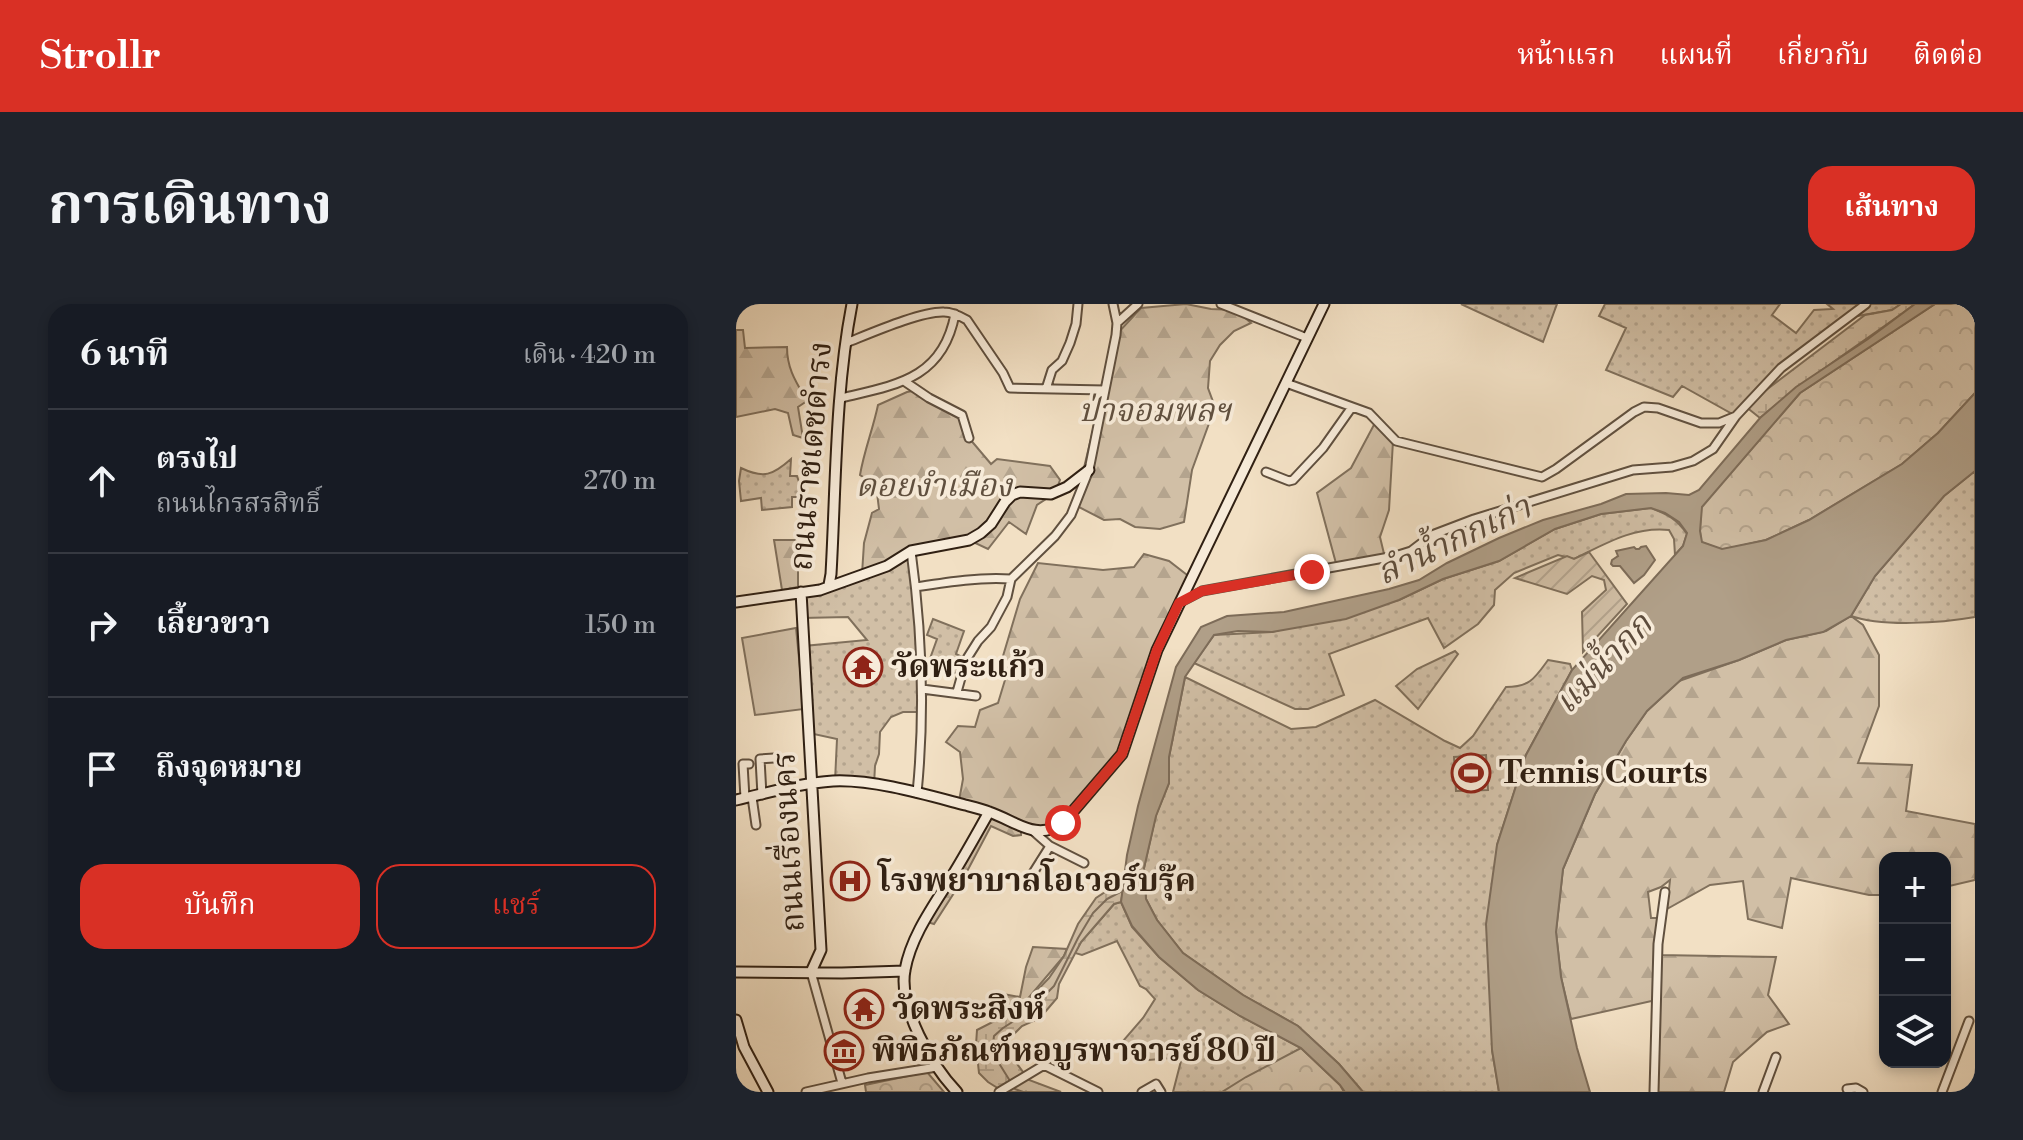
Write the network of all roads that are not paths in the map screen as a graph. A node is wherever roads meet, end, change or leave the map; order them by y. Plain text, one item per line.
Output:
1 (852, 304) edge
2 (1078, 304) edge
3 (1113, 304) edge
4 (1138, 304) edge
5 (1221, 304) edge
6 (1324, 304) edge
7 (1866, 304) edge
8 (955, 314) junction
9 (1117, 323) junction
10 (1307, 338) junction
11 (846, 343) junction
12 (904, 381) junction
13 (1286, 383) junction
14 (1046, 389) junction
15 (1105, 390) junction
16 (841, 398) junction
17 (1352, 407) junction
18 (1736, 416) junction
19 (969, 438) dead end
20 (1089, 470) junction
21 (1266, 472) dead end
22 (911, 551) junction
23 (1011, 579) junction
24 (829, 585) junction
25 (916, 587) junction
26 (801, 592) junction
27 (736, 602) edge
28 (1179, 603) junction
29 (922, 689) junction
30 (957, 692) junction
31 (976, 696) dead end
32 (774, 758) dead end
33 (749, 764) dead end
34 (813, 784) junction
35 (917, 793) junction
36 (749, 797) edge
37 (989, 812) junction
38 (756, 825) dead end
39 (1033, 831) junction
40 (1050, 846) junction
41 (1084, 863) dead end
42 (1028, 881) dead end
43 (1665, 892) dead end
44 (905, 971) junction
45 (736, 972) edge
46 (811, 972) junction
47 (1969, 1021) dead end
48 (737, 1025) edge
49 (740, 1046) edge
50 (1776, 1057) dead end
51 (937, 1067) junction
52 (842, 1083) junction
53 (1847, 1089) dead end
54 (768, 1092) edge
55 (806, 1092) edge
56 (957, 1092) edge
57 (999, 1092) edge
58 (1098, 1092) edge
59 (1142, 1092) edge
60 (1161, 1092) edge
61 (1654, 1092) edge
62 (1763, 1092) edge
63 (1863, 1092) edge
64 (1942, 1092) edge

1 - 11 street, ถนนราชเดชดำรง
2 - 14 street
3 - 9 street
4 - 9 street
5 - 10 street
6 - 10 street
7 - 18 street
8 - 11 street
8 - 12 street
8 - 14 street
9 - 15 street
10 - 13 street
11 - 16 street, ถนนราชเดชดำรง
12 - 16 street
12 - 19 street
13 - 17 street
13 - 28 street
14 - 15 street
15 - 20 street
16 - 24 street, ถนนราชเดชดำรง
17 - 18 street
17 - 21 street
18 - 28 street
20 - 22 street
20 - 23 street
22 - 24 street
22 - 25 street
23 - 25 street
23 - 30 street
24 - 26 street, ถนนราชเดชดำรง
25 - 29 street
26 - 27 street, ถนนราชเดชดำรง
26 - 34 street, ถนนเรื่องนคร
28 - 39 street
29 - 30 street
29 - 35 street
30 - 31 street
32 - 36 street
33 - 36 street
34 - 35 street
34 - 36 street
34 - 46 street, ถนนเรื่องนคร
35 - 37 street
36 - 38 street
37 - 39 street
37 - 44 street
39 - 40 street
40 - 41 street
40 - 42 street
43 - 61 street
44 - 46 street
44 - 51 street
45 - 46 street
46 - 52 street, ถนนเรื่องนคร
47 - 64 street
48 - 49 street
49 - 54 street
50 - 62 street
51 - 52 street
51 - 56 street
52 - 55 street
53 - 63 street
57 - 58 street
59 - 60 street

